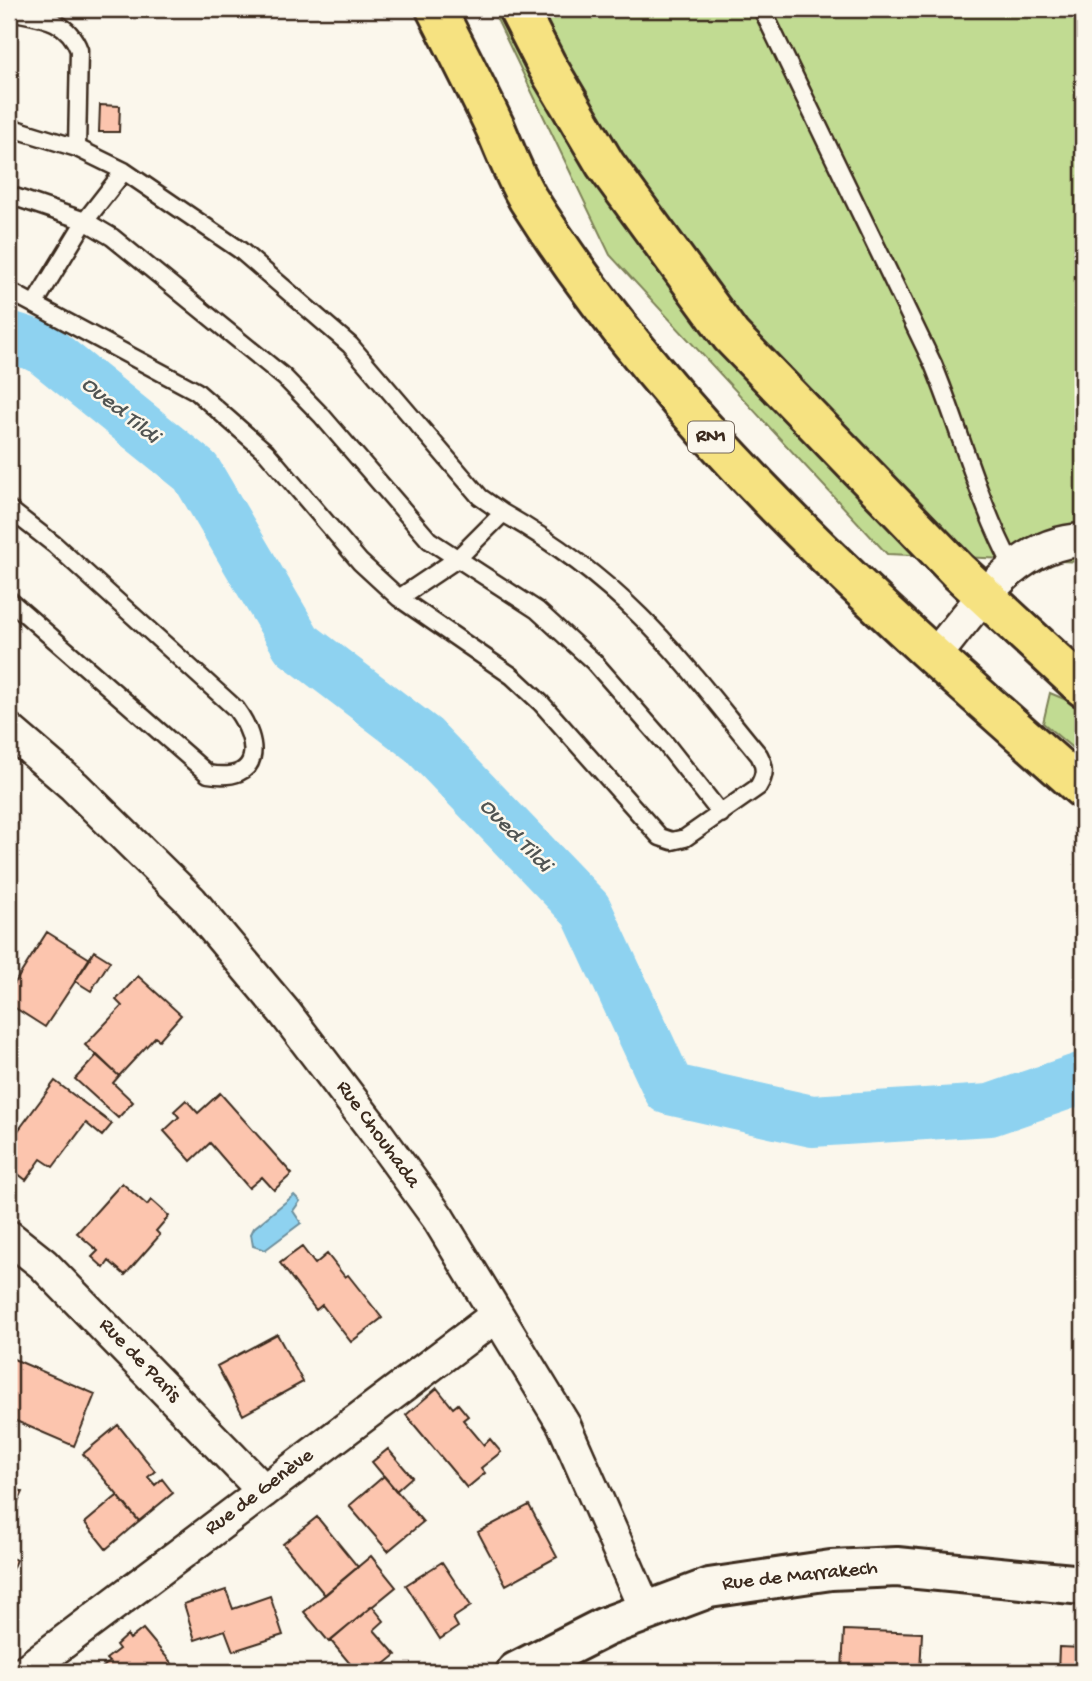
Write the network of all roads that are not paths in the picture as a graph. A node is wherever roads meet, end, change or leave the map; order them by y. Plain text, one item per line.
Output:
1 (436, 9) edge
2 (518, 9) edge
3 (762, 9) edge
4 (9, 10) edge
5 (9, 127) edge
6 (77, 148) junction
7 (124, 171) junction
8 (9, 195) edge
9 (85, 221) junction
10 (9, 291) edge
11 (34, 303) junction
12 (9, 509) edge
13 (503, 513) junction
14 (1083, 540) edge
15 (457, 559) junction
16 (1013, 568) junction
17 (985, 596) junction
18 (399, 597) junction
19 (9, 600) edge
20 (934, 657) junction
21 (1083, 687) edge
22 (9, 730) edge
23 (1083, 789) edge
24 (721, 814) junction
25 (9, 1237) edge
26 (497, 1315) junction
27 (264, 1491) junction
28 (1083, 1585) edge
29 (646, 1611) junction
30 (24, 1672) edge
31 (516, 1672) edge

1 - 20 highway, RN1
2 - 17 highway
3 - 16 lane
4 - 6 lane
5 - 6 lane
6 - 7 lane
7 - 9 lane
7 - 13 lane
8 - 9 lane
9 - 11 lane
9 - 15 lane
10 - 11 lane
11 - 18 lane
12 - 19 lane
13 - 15 lane
13 - 24 lane
14 - 16 street
15 - 18 lane
15 - 24 lane
16 - 17 street
17 - 20 street
17 - 21 highway
18 - 24 lane
20 - 23 highway, RN1
22 - 26 street, Rue Chouhada
25 - 27 street, Rue de Paris
26 - 27 street, Rue de Genève
26 - 29 street, Rue Chouhada
27 - 30 street, Rue de Genève
28 - 29 street, Rue de Marrakech
29 - 31 street, Rue de Marrakech

